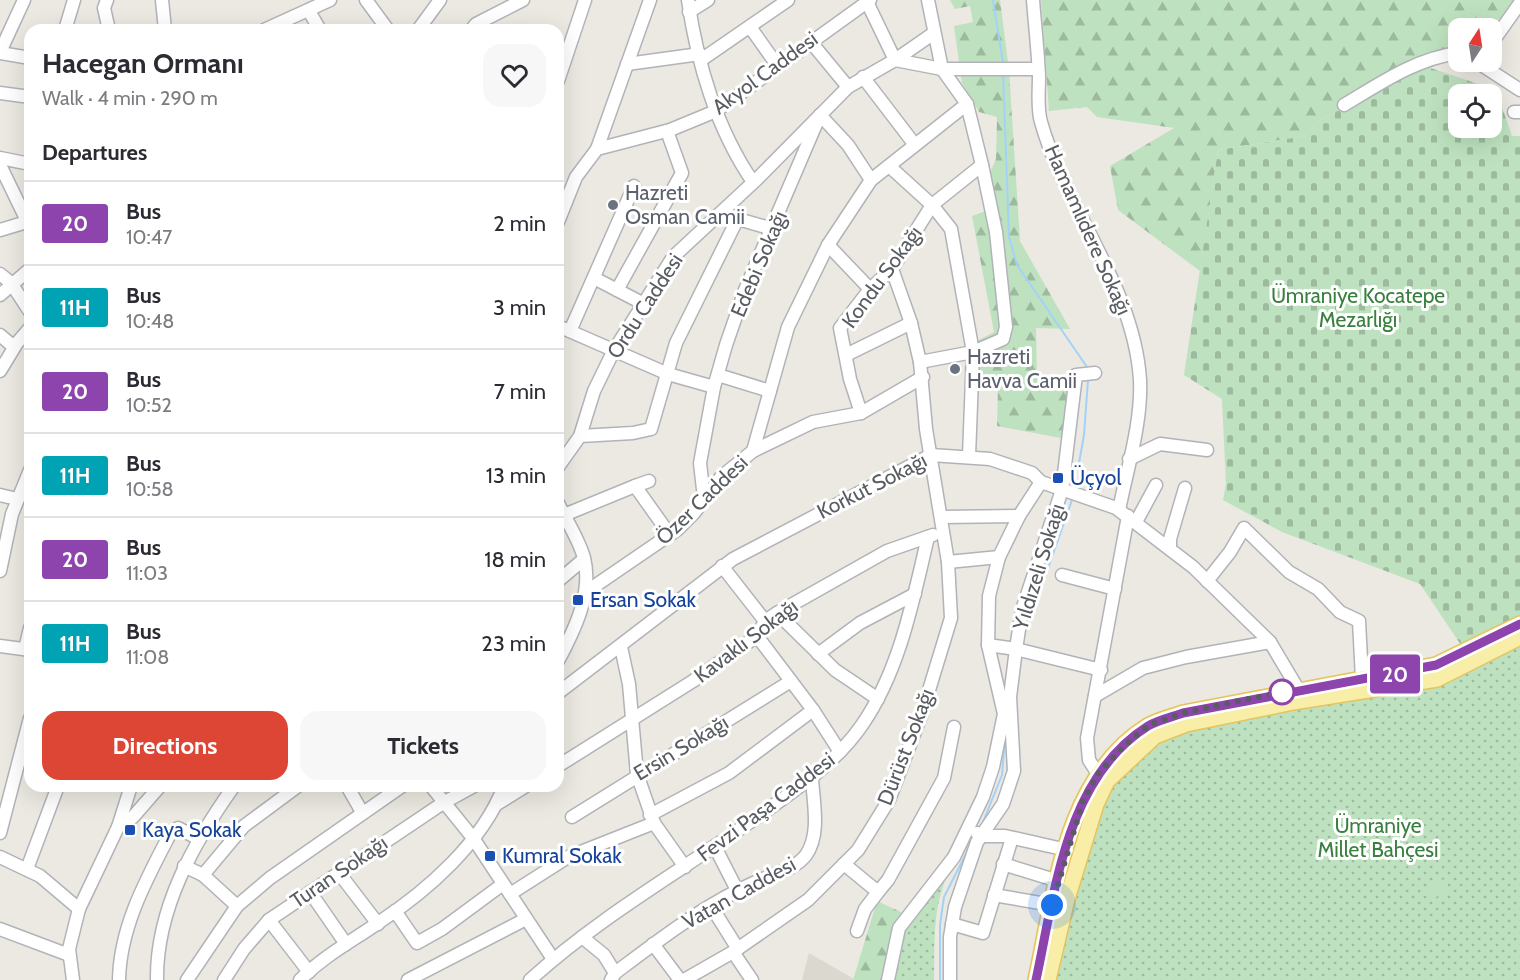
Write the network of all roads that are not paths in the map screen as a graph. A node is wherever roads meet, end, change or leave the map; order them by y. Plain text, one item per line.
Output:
1 (74, 0) edge
2 (107, 0) edge
3 (162, 0) edge
4 (330, 0) edge
5 (366, 0) edge
6 (440, 0) edge
7 (523, 0) edge
8 (585, 0) edge
9 (650, 0) edge
10 (708, 0) edge
11 (788, 0) edge
12 (928, 0) edge
13 (1033, 0) edge
14 (21, 1) edge
15 (869, 1) edge
16 (1520, 4) edge
17 (689, 6) edge
18 (309, 11) junction
19 (67, 24) edge
20 (108, 24) edge
21 (164, 24) edge
22 (278, 24) edge
23 (317, 24) edge
24 (384, 24) edge
25 (422, 24) edge
26 (476, 24) edge
27 (750, 27) junction
28 (1502, 29) edge
29 (934, 33) junction
30 (810, 41) junction
31 (0, 52) edge
32 (564, 54) edge
33 (1448, 55) edge
34 (24, 57) edge
35 (700, 57) junction
36 (895, 60) junction
37 (627, 64) junction
38 (777, 65) junction
39 (942, 69) junction
40 (1038, 69) junction
41 (1492, 72) edge
42 (863, 77) junction
43 (848, 87) junction
44 (1520, 90) edge
45 (0, 93) edge
46 (24, 96) edge
47 (967, 104) junction
48 (1344, 105) dead end
49 (716, 111) junction
50 (820, 115) junction
51 (667, 131) junction
52 (915, 145) junction
53 (597, 149) junction
54 (1, 163) edge
55 (24, 164) edge
56 (982, 165) junction
57 (889, 166) junction
58 (872, 180) junction
59 (753, 182) junction
60 (634, 186) dead end
61 (932, 205) junction
62 (564, 207) edge
63 (24, 213) edge
64 (718, 213) junction
65 (737, 220) junction
66 (24, 225) edge
67 (773, 229) junction
68 (0, 230) edge
69 (828, 245) junction
70 (892, 269) junction
71 (24, 273) edge
72 (0, 274) edge
73 (594, 278) junction
74 (11, 283) junction
75 (870, 289) junction
76 (617, 290) junction
77 (0, 295) edge
78 (24, 303) edge
79 (644, 304) junction
80 (911, 323) junction
81 (564, 329) edge
82 (570, 332) junction
83 (0, 335) edge
84 (24, 335) edge
85 (14, 347) junction
86 (614, 352) junction
87 (974, 352) junction
88 (846, 355) junction
89 (920, 362) junction
90 (0, 371) edge
91 (1095, 373) dead end
92 (668, 374) junction
93 (923, 377) junction
94 (716, 381) junction
95 (770, 391) junction
96 (861, 412) junction
97 (580, 436) junction
98 (1207, 450) dead end
99 (753, 451) junction
100 (931, 455) junction
101 (969, 456) junction
102 (564, 459) edge
103 (1129, 459) junction
104 (649, 481) dead end
105 (1041, 482) junction
106 (1156, 485) dead end
107 (635, 486) junction
108 (1185, 488) dead end
109 (1062, 490) junction
110 (0, 495) edge
111 (22, 496) edge
112 (704, 498) junction
113 (564, 515) joint
114 (1019, 516) junction
115 (1128, 516) junction
116 (942, 517) junction
117 (942, 531) junction
118 (670, 535) junction
119 (928, 537) junction
120 (1170, 549) junction
121 (999, 556) junction
122 (584, 559) junction
123 (948, 562) junction
124 (722, 566) junction
125 (0, 571) edge
126 (1062, 575) dead end
127 (564, 576) edge
128 (1207, 581) junction
129 (1115, 589) junction
130 (586, 592) junction
131 (915, 594) junction
132 (777, 613) junction
133 (765, 621) junction
134 (1520, 624) edge
135 (758, 636) junction
136 (1520, 637) edge
137 (1270, 642) junction
138 (988, 645) junction
139 (0, 646) edge
140 (621, 647) junction
141 (24, 649) edge
142 (1016, 649) junction
143 (564, 650) edge
144 (818, 654) junction
145 (1101, 670) junction
146 (1362, 679) junction
147 (791, 681) junction
148 (564, 689) edge
149 (1299, 695) junction
150 (1095, 696) junction
151 (878, 699) junction
152 (813, 710) junction
153 (633, 718) junction
154 (954, 727) dead end
155 (24, 741) edge
156 (840, 752) junction
157 (564, 762) edge
158 (637, 774) junction
159 (1098, 774) junction
160 (812, 778) junction
161 (56, 792) edge
162 (129, 792) edge
163 (155, 792) edge
164 (230, 792) edge
165 (290, 792) edge
166 (350, 792) edge
167 (393, 792) edge
168 (435, 792) edge
169 (463, 792) edge
170 (502, 792) edge
171 (516, 792) edge
172 (443, 803) junction
173 (497, 804) junction
174 (362, 812) junction
175 (572, 817) dead end
176 (652, 819) junction
177 (118, 827) junction
178 (968, 827) junction
179 (0, 833) edge
180 (981, 836) junction
181 (1012, 837) junction
182 (472, 838) junction
183 (199, 839) junction
184 (716, 847) junction
185 (1067, 850) junction
186 (0, 857) edge
187 (844, 864) junction
188 (1004, 864) junction
189 (184, 866) junction
190 (685, 867) junction
191 (27, 869) junction
192 (339, 873) junction
193 (203, 875) junction
194 (1058, 881) junction
195 (507, 889) junction
196 (737, 890) junction
197 (310, 892) junction
198 (878, 892) junction
199 (994, 895) junction
200 (1052, 905) junction
201 (237, 906) junction
202 (711, 906) junction
203 (79, 909) junction
204 (395, 911) junction
205 (526, 919) junction
206 (269, 920) junction
207 (378, 924) junction
208 (952, 924) junction
209 (0, 929) edge
210 (857, 931) dead end
211 (582, 937) junction
212 (346, 944) junction
213 (653, 944) junction
214 (735, 950) junction
215 (69, 955) junction
216 (553, 959) junction
217 (304, 976) edge
218 (613, 977) edge
219 (73, 980) edge
220 (119, 980) edge
221 (157, 980) edge
222 (187, 980) edge
223 (224, 980) edge
224 (408, 980) edge
225 (530, 980) edge
226 (682, 980) edge
227 (752, 980) edge
228 (888, 980) edge
229 (950, 980) edge
230 (1036, 980) edge
231 (1048, 980) edge

1 - 19 street
2 - 20 street
3 - 21 street
4 - 18 street
5 - 24 street
6 - 25 street
7 - 26 street
8 - 32 street
9 - 37 street
10 - 17 street
11 - 27 street
12 - 29 street
13 - 40 street, Hamamlıdere Sokağı
14 - 31 street
15 - 30 street, Akyol Caddesi
15 - 36 street
16 - 28 street
17 - 35 street
18 - 22 street
18 - 23 street
27 - 35 street
27 - 38 street
29 - 36 street, Ordu Caddesi
29 - 39 street
30 - 38 street, Akyol Caddesi
30 - 43 street
31 - 34 street
33 - 48 street
35 - 37 street
35 - 49 street
36 - 39 street
36 - 42 street, Ordu Caddesi
37 - 53 street
38 - 49 street, Akyol Caddesi
39 - 40 street
39 - 47 street
40 - 103 street, Hamamlıdere Sokağı
41 - 44 street
42 - 43 street, Ordu Caddesi
42 - 52 street
43 - 50 street, Ordu Caddesi
45 - 46 street
47 - 52 street
47 - 56 street
49 - 51 street, Akyol Caddesi
49 - 59 street
50 - 58 street
50 - 59 street, Ordu Caddesi
50 - 67 street, Edebi Sokağı
51 - 53 street, Akyol Caddesi
51 - 76 street
52 - 57 street
53 - 62 street
54 - 55 street
54 - 63 street
56 - 61 street, Kondu Sokağı
56 - 87 street
57 - 58 street
57 - 61 street
58 - 69 street
59 - 64 street, Ordu Caddesi
60 - 73 street
61 - 70 street, Kondu Sokağı
61 - 87 street
64 - 65 street
64 - 79 street, Ordu Caddesi
65 - 67 street
65 - 92 street
66 - 68 street
67 - 94 street, Edebi Sokağı
69 - 75 street
69 - 95 street
70 - 75 street, Kondu Sokağı
70 - 80 street, Dürüst Sokağı
71 - 74 street
72 - 74 street
73 - 76 street
73 - 82 street
74 - 77 street
74 - 78 street
75 - 88 street, Kondu Sokağı
76 - 79 street
79 - 86 street, Ordu Caddesi
80 - 88 street
80 - 89 street, Dürüst Sokağı
81 - 82 street
82 - 86 street
83 - 85 street
84 - 85 street
85 - 90 street
86 - 92 street
86 - 97 street, Ordu Caddesi
87 - 89 street
87 - 101 street
88 - 96 street, Kondu Sokağı
89 - 93 street, Dürüst Sokağı
91 - 109 street, Yıldızeli Sokağı
92 - 94 street
92 - 97 street
93 - 96 street, Özer Caddesi
93 - 100 street, Dürüst Sokağı
94 - 95 street
94 - 112 street, Edebi Sokağı
95 - 99 street
96 - 99 street, Özer Caddesi
97 - 102 street, Ordu Caddesi
98 - 103 street
99 - 112 street, Özer Caddesi
100 - 101 street, Korkut Sokağı
100 - 116 street, Dürüst Sokağı
100 - 124 street, Korkut Sokağı
101 - 105 street, Korkut Sokağı
103 - 115 street, Hamamlıdere Sokağı
104 - 107 street
105 - 109 street, Korkut Sokağı
105 - 114 street
106 - 115 street
107 - 113 street
107 - 118 street
108 - 120 street
109 - 115 street, Korkut Sokağı
109 - 142 street, Yıldızeli Sokağı
110 - 111 street
111 - 125 street
112 - 118 street, Özer Caddesi
113 - 122 street
114 - 116 street
114 - 121 street
115 - 120 street, Korkut Sokağı
115 - 129 street, Hamamlıdere Sokağı
116 - 117 street, Dürüst Sokağı
117 - 119 street, Kavaklı Sokağı
117 - 123 street, Dürüst Sokağı
118 - 130 street, Özer Caddesi
119 - 131 street, Fevzi Paşa Caddesi
119 - 132 street, Kavaklı Sokağı
120 - 128 street, Korkut Sokağı
121 - 123 street
121 - 138 street
122 - 127 street
122 - 130 street
123 - 187 street, Dürüst Sokağı
124 - 133 street
124 - 140 street, Korkut Sokağı
126 - 129 street
128 - 137 street, Korkut Sokağı
128 - 146 street
129 - 145 street, Hamamlıdere Sokağı
130 - 143 street
131 - 144 street
131 - 151 street, Fevzi Paşa Caddesi
132 - 133 street, Kavaklı Sokağı
132 - 144 street
133 - 135 street, Kavaklı Sokağı
134 - 146 main road
135 - 147 street
135 - 153 street, Kavaklı Sokağı
136 - 149 main road
137 - 149 street, Korkut Sokağı
137 - 150 street
138 - 142 street
138 - 178 street
139 - 141 street
140 - 148 street, Korkut Sokağı
140 - 153 street
142 - 145 street
142 - 180 street, Yıldızeli Sokağı
144 - 151 street
145 - 150 street, Hamamlıdere Sokağı
146 - 149 main road
147 - 152 street
147 - 158 street, Ersin Sokağı
149 - 159 main road
149 - 231 main road
150 - 159 street, Hamamlıdere Sokağı
151 - 156 street, Fevzi Paşa Caddesi
152 - 156 street
152 - 176 street
153 - 157 street, Kavaklı Sokağı
153 - 158 street
154 - 198 street
155 - 179 street
156 - 160 street, Fevzi Paşa Caddesi
158 - 175 street, Ersin Sokağı
158 - 176 street
159 - 185 main road
160 - 184 street, Fevzi Paşa Caddesi
160 - 196 street, Vatan Caddesi
161 - 191 street
162 - 177 street
163 - 177 street
164 - 183 street
165 - 193 street
166 - 174 street
167 - 174 street
168 - 172 street
169 - 172 street, Turan Sokağı
170 - 173 street
171 - 173 street
172 - 182 street
172 - 192 street, Turan Sokağı
173 - 182 street
174 - 201 street
176 - 190 street
176 - 195 street
177 - 203 street
178 - 180 street
178 - 228 street
180 - 181 street
180 - 208 street, Yıldızeli Sokağı
181 - 185 street
181 - 188 street
182 - 195 street
182 - 204 street
183 - 189 street
183 - 220 street
184 - 190 street, Fevzi Paşa Caddesi
184 - 196 street
185 - 194 main road
186 - 191 street
187 - 198 street
187 - 214 street, Dürüst Sokağı
188 - 194 street
188 - 199 street
189 - 193 street
189 - 221 street
190 - 211 street, Fevzi Paşa Caddesi
191 - 203 street
192 - 197 street, Turan Sokağı
192 - 207 street
193 - 201 street
194 - 200 main road
195 - 204 street
195 - 205 street
196 - 202 street, Vatan Caddesi
197 - 206 street, Turan Sokağı
197 - 212 street
198 - 210 street
199 - 200 street
199 - 208 street
200 - 230 main road
201 - 222 street
202 - 213 street, Vatan Caddesi
202 - 214 street
203 - 215 street
204 - 207 street
205 - 216 street
205 - 224 street
206 - 217 street
206 - 223 street, Turan Sokağı
207 - 212 street
208 - 229 street, Yıldızeli Sokağı
209 - 215 street
211 - 216 street, Fevzi Paşa Caddesi
211 - 218 street
212 - 217 street
213 - 218 street, Vatan Caddesi
213 - 226 street
214 - 226 street, Dürüst Sokağı
214 - 227 street
215 - 219 street
216 - 225 street, Fevzi Paşa Caddesi

